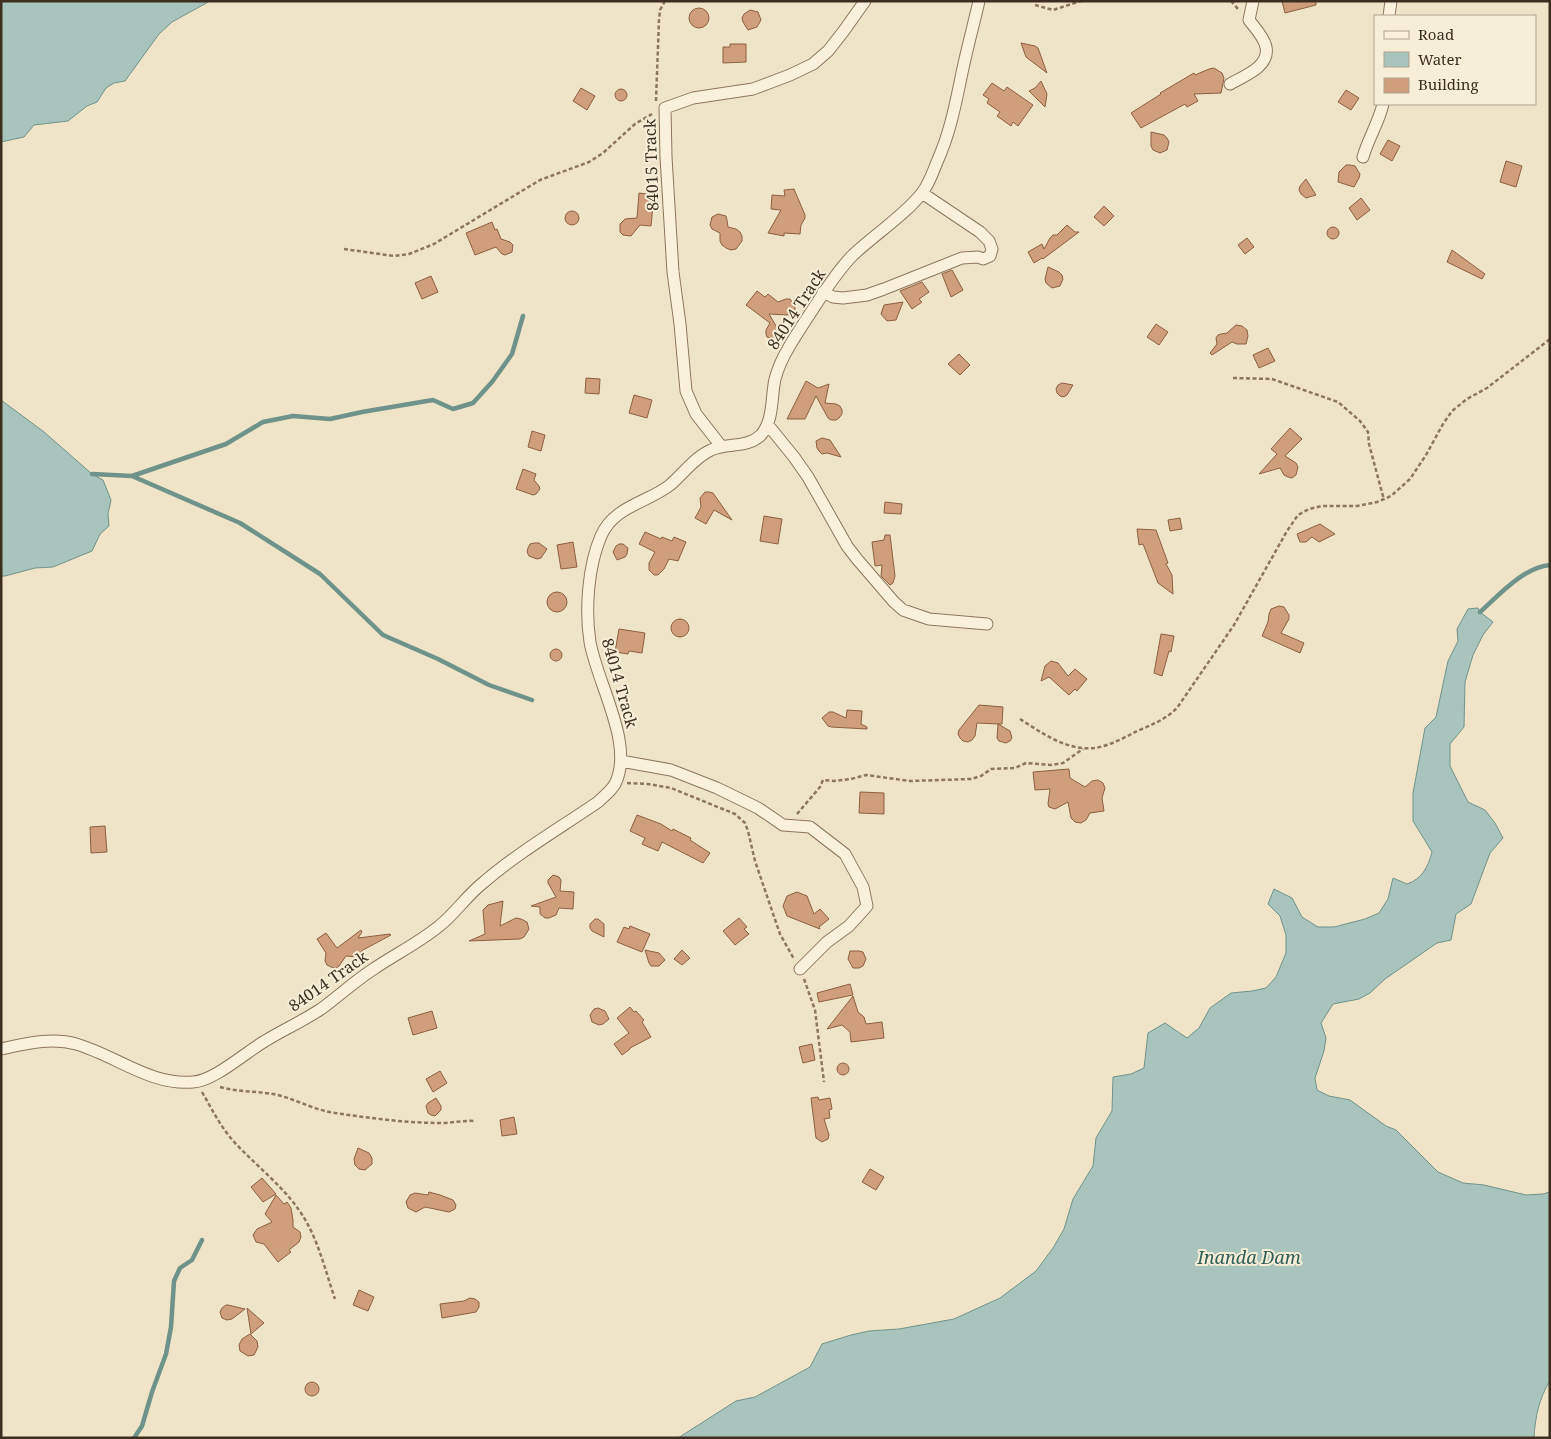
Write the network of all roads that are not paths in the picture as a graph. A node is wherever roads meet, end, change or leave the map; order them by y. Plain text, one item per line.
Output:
1 (864, 1) edge
2 (979, 1) edge
3 (1253, 1) edge
4 (1391, 1) edge
5 (1389, 15) edge
6 (1230, 84) dead end
7 (1383, 105) edge
8 (1363, 157) dead end
9 (922, 193) junction
10 (823, 292) junction
11 (768, 425) junction
12 (721, 446) junction
13 (987, 624) dead end
14 (621, 761) junction
15 (800, 969) road end
16 (1, 1049) edge

1 - 12 street, 84015 Track
2 - 9 street, 84014 Track
3 - 6 street
4 - 5 street
7 - 8 street
9 - 10 street, 84014 Track
9 - 10 street
10 - 11 street, 84014 Track
11 - 12 street, 84014 Track
11 - 13 street
12 - 14 street, 84014 Track
14 - 15 street
14 - 16 street, 84014 Track

